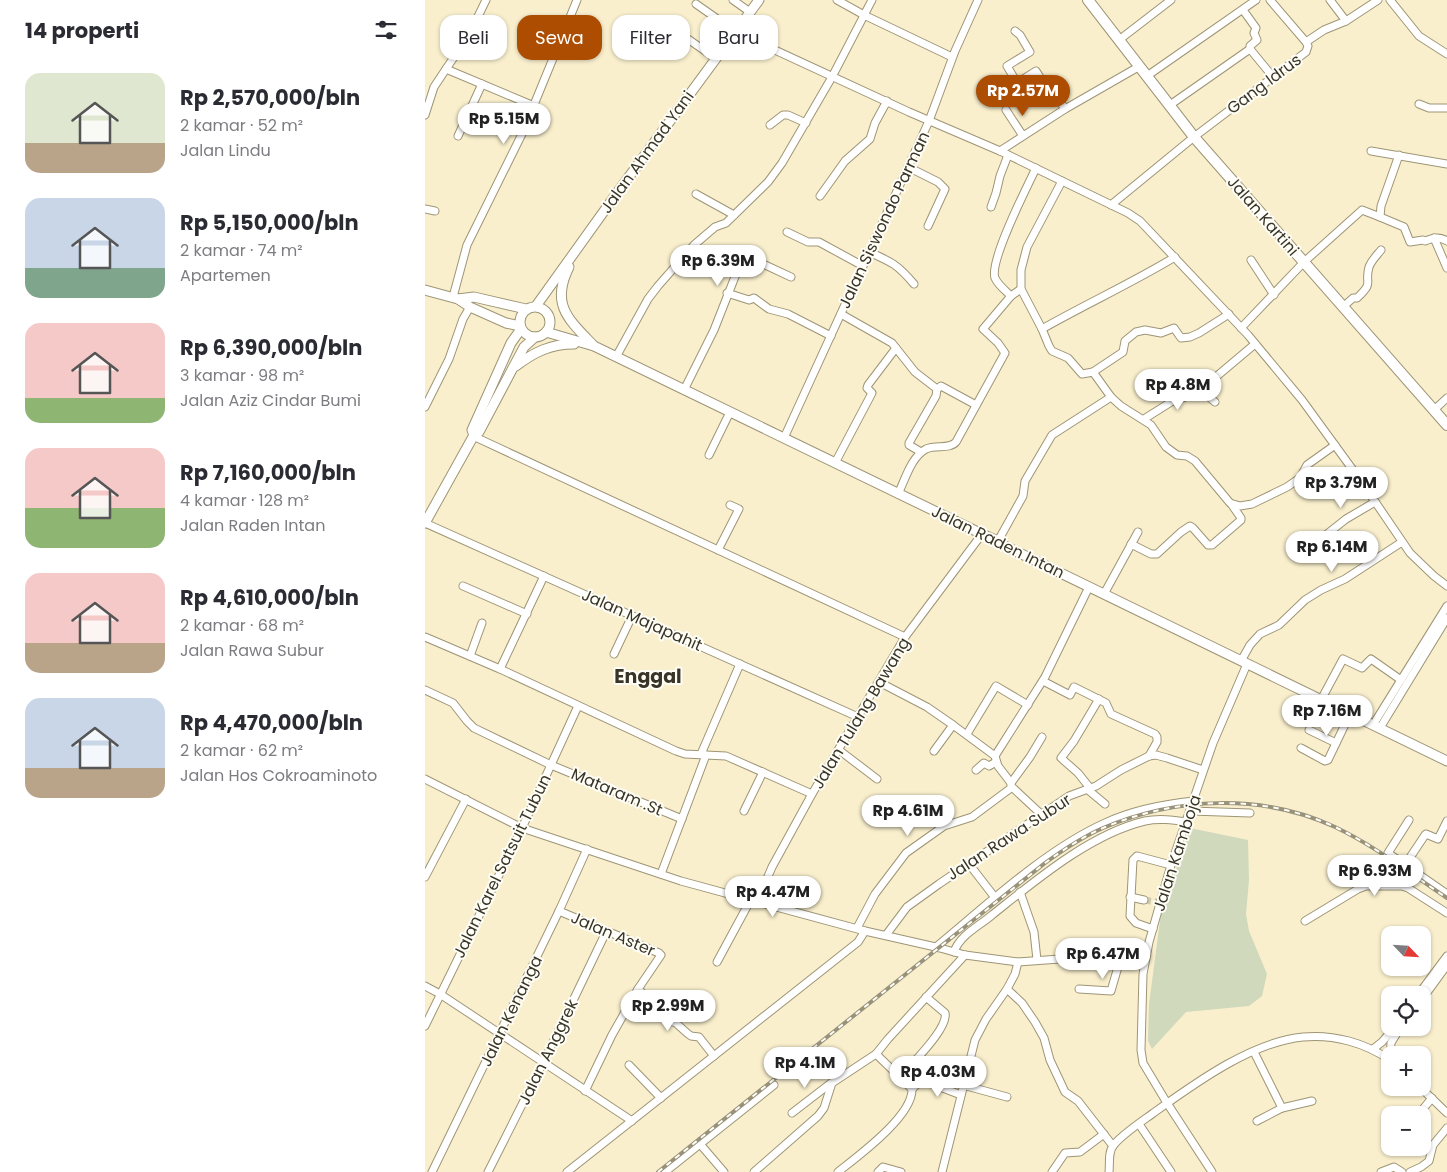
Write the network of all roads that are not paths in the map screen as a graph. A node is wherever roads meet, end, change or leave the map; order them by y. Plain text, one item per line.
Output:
1 (485, 0) edge
2 (577, 0) edge
3 (733, 0) edge
4 (759, 0) edge
5 (837, 0) edge
6 (872, 0) edge
7 (978, 0) edge
8 (1089, 0) edge
9 (1171, 0) edge
10 (1256, 0) edge
11 (1270, 0) edge
12 (1330, 0) edge
13 (1378, 0) edge
14 (1390, 0) edge
15 (696, 4) dead end
16 (1243, 10) junction
17 (750, 12) junction
18 (712, 15) edge
19 (748, 15) edge
20 (864, 16) junction
21 (1346, 21) junction
22 (1015, 32) dead end
23 (1119, 40) junction
24 (1306, 42) junction
25 (1250, 49) junction
26 (778, 52) edge
27 (1447, 54) edge
28 (952, 57) junction
29 (714, 60) edge
30 (1140, 66) junction
31 (446, 69) junction
32 (1147, 76) junction
33 (832, 77) junction
34 (1273, 77) junction
35 (482, 84) junction
36 (887, 101) junction
37 (1419, 104) dead end
38 (534, 106) junction
39 (1170, 106) junction
40 (1447, 108) edge
41 (1065, 109) junction
42 (1006, 110) dead end
43 (425, 115) edge
44 (929, 121) junction
45 (807, 123) junction
46 (770, 125) dead end
47 (458, 136) dead end
48 (1023, 136) junction
49 (1194, 137) junction
50 (1000, 151) junction
51 (1371, 152) dead end
52 (1008, 155) junction
53 (1399, 155) junction
54 (1447, 164) edge
55 (908, 168) junction
56 (1036, 168) junction
57 (1062, 181) junction
58 (696, 194) dead end
59 (820, 196) dead end
60 (1111, 205) junction
61 (991, 207) dead end
62 (425, 209) edge
63 (435, 211) dead end
64 (734, 215) junction
65 (1380, 217) junction
66 (928, 226) dead end
67 (787, 232) dead end
68 (1434, 238) junction
69 (1447, 241) edge
70 (1381, 250) dead end
71 (576, 251) junction
72 (869, 252) junction
73 (1175, 256) junction
74 (1251, 260) dead end
75 (1303, 262) junction
76 (863, 266) junction
77 (1447, 268) edge
78 (791, 277) dead end
79 (915, 284) dead end
80 (1021, 289) junction
81 (425, 290) edge
82 (727, 293) junction
83 (1274, 295) junction
84 (1011, 296) junction
85 (456, 298) junction
86 (536, 306) junction
87 (1344, 306) junction
88 (470, 308) junction
89 (526, 309) junction
90 (841, 314) junction
91 (1229, 314) junction
92 (520, 328) junction
93 (1241, 328) junction
94 (1042, 329) junction
95 (546, 332) junction
96 (831, 336) junction
97 (535, 337) junction
98 (1255, 344) junction
99 (591, 345) junction
100 (896, 348) junction
101 (616, 357) junction
102 (510, 371) junction
103 (1093, 372) junction
104 (937, 389) junction
105 (684, 390) junction
106 (1204, 391) junction
107 (1111, 396) junction
108 (1447, 398) edge
109 (1215, 402) dead end
110 (976, 405) junction
111 (425, 407) edge
112 (1434, 410) junction
113 (730, 412) junction
114 (1144, 419) junction
115 (1447, 425) edge
116 (473, 435) junction
117 (784, 438) junction
118 (1335, 445) junction
119 (921, 452) junction
120 (709, 454) dead end
121 (835, 463) junction
122 (898, 494) junction
123 (1375, 502) junction
124 (1232, 504) junction
125 (730, 505) dead end
126 (425, 523) edge
127 (1138, 532) dead end
128 (982, 534) junction
129 (1322, 538) dead end
130 (999, 541) junction
131 (1402, 542) junction
132 (1131, 544) junction
133 (718, 550) junction
134 (543, 576) junction
135 (463, 586) dead end
136 (1089, 586) junction
137 (1447, 586) edge
138 (1104, 594) junction
139 (1447, 606) edge
140 (527, 614) junction
141 (632, 616) junction
142 (1447, 618) edge
143 (481, 623) dead end
144 (425, 637) edge
145 (905, 637) junction
146 (614, 654) dead end
147 (470, 656) junction
148 (1244, 662) junction
149 (740, 664) junction
150 (500, 669) junction
151 (1401, 680) junction
152 (1043, 681) junction
153 (879, 682) junction
154 (425, 690) edge
155 (1099, 699) junction
156 (1321, 700) junction
157 (1028, 705) junction
158 (578, 706) junction
159 (1350, 714) junction
160 (858, 717) junction
161 (953, 725) junction
162 (1376, 727) junction
163 (1309, 730) dead end
164 (967, 734) junction
165 (1042, 737) dead end
166 (1336, 743) junction
167 (1301, 748) dead end
168 (839, 750) junction
169 (934, 750) dead end
170 (703, 754) junction
171 (1149, 756) junction
172 (996, 759) junction
173 (1447, 761) edge
174 (551, 765) junction
175 (976, 770) dead end
176 (1203, 770) junction
177 (763, 772) junction
178 (877, 778) dead end
179 (425, 779) edge
180 (1011, 785) junction
181 (1088, 789) junction
182 (812, 794) junction
183 (466, 799) junction
184 (1194, 801) junction
185 (1105, 804) dead end
186 (744, 811) dead end
187 (1191, 811) junction
188 (1250, 813) dead end
189 (1042, 815) junction
190 (682, 819) junction
191 (1409, 820) dead end
192 (1447, 821) edge
193 (1187, 822) junction
194 (522, 828) junction
195 (587, 849) junction
196 (969, 864) junction
197 (1171, 865) junction
198 (1405, 865) junction
199 (661, 874) junction
200 (425, 877) edge
201 (1020, 892) junction
202 (1447, 894) edge
203 (993, 895) dead end
204 (1130, 896) junction
205 (1144, 900) tunnel mouth
206 (754, 902) junction
207 (559, 911) junction
208 (1447, 913) edge
209 (1305, 921) dead end
210 (857, 928) junction
211 (1153, 929) junction
212 (865, 931) junction
213 (606, 932) junction
214 (886, 935) junction
215 (936, 947) junction
216 (954, 952) junction
217 (965, 955) junction
218 (1447, 956) edge
219 (1037, 960) junction
220 (1120, 960) junction
221 (717, 962) dead end
222 (1018, 962) junction
223 (1144, 964) junction
224 (1447, 965) edge
225 (425, 986) edge
226 (1425, 986) edge
227 (1431, 987) edge
228 (1079, 988) dead end
229 (638, 989) junction
230 (1007, 990) junction
231 (440, 994) junction
232 (926, 997) junction
233 (696, 999) dead end
234 (673, 1022) junction
235 (425, 1026) edge
236 (500, 1034) junction
237 (1388, 1036) edge
238 (1373, 1049) junction
239 (1254, 1052) junction
240 (1381, 1053) edge
241 (877, 1054) junction
242 (715, 1056) junction
243 (543, 1063) junction
244 (629, 1065) dead end
245 (901, 1077) junction
246 (832, 1083) junction
247 (774, 1085) dead end
248 (963, 1085) junction
249 (912, 1089) junction
250 (585, 1091) junction
251 (961, 1094) junction
252 (1007, 1096) dead end
253 (661, 1098) junction
254 (1432, 1098) joint
255 (1311, 1101) dead end
256 (1167, 1103) junction
257 (1425, 1106) edge
258 (1282, 1108) junction
259 (792, 1113) dead end
260 (1447, 1113) edge
261 (632, 1120) junction
262 (1257, 1121) dead end
263 (1139, 1124) junction
264 (1447, 1128) edge
265 (1104, 1134) junction
266 (700, 1144) junction
267 (1113, 1146) junction
268 (880, 1170) edge
269 (432, 1172) edge
270 (488, 1172) edge
271 (567, 1172) edge
272 (665, 1172) edge
273 (724, 1172) edge
274 (754, 1172) edge
275 (838, 1172) edge
276 (901, 1172) edge
277 (942, 1172) edge
278 (1052, 1172) edge
279 (1109, 1172) edge
280 (1171, 1172) edge
281 (1212, 1172) edge
282 (1381, 1172) edge
283 (1402, 1172) edge
284 (1410, 1172) edge

1 - 31 street
2 - 38 street
3 - 17 street
4 - 17 main road, Jalan Ahmad Yani
5 - 20 street
6 - 20 street
7 - 28 street, Jalan Siswondo Parman
8 - 23 highway, Jalan Kartini
9 - 23 street
10 - 16 street
11 - 24 street
12 - 21 street
13 - 21 street, Gang Idrus
14 - 27 street
15 - 18 street
16 - 25 street
16 - 32 street
17 - 19 main road, Jalan Ahmad Yani
20 - 28 street
20 - 33 street
21 - 24 street, Gang Idrus
22 - 41 street
23 - 30 highway, Jalan Kartini
24 - 34 street, Gang Idrus
25 - 34 street
25 - 39 street
26 - 33 street
28 - 44 street, Jalan Siswondo Parman
29 - 71 main road, Jalan Ahmad Yani
30 - 32 highway, Jalan Kartini
30 - 41 street
31 - 35 street
31 - 43 street
32 - 39 highway, Jalan Kartini
33 - 36 street
33 - 45 street
34 - 49 street, Gang Idrus
35 - 38 street
35 - 47 street
36 - 44 street
36 - 59 street
37 - 40 street
38 - 85 street
39 - 49 highway, Jalan Kartini
41 - 48 street
42 - 48 street
44 - 50 street
44 - 55 street, Jalan Siswondo Parman
45 - 46 street
45 - 64 street
48 - 50 street
49 - 60 street, Gang Idrus
49 - 75 highway, Jalan Kartini
50 - 52 street
51 - 53 street
52 - 56 street
52 - 61 street
53 - 54 street
53 - 65 street
55 - 66 street
55 - 72 street, Jalan Siswondo Parman
56 - 57 street
56 - 84 street
57 - 60 street
57 - 80 street
58 - 64 street
60 - 73 street
62 - 63 street
64 - 101 street
65 - 68 street
65 - 75 street
67 - 76 street
68 - 69 street
68 - 77 street
70 - 87 street
71 - 86 main road, Jalan Ahmad Yani
71 - 99 main road
72 - 76 street, Jalan Siswondo Parman
72 - 79 street
73 - 91 street
73 - 94 street
74 - 83 street
75 - 83 street
75 - 87 highway, Jalan Kartini
76 - 90 street, Jalan Siswondo Parman
78 - 82 street
80 - 84 street
80 - 94 street
81 - 85 main road
82 - 96 street
82 - 105 street
83 - 93 street
84 - 110 street
85 - 88 main road
85 - 89 main road
86 - 89 main road
86 - 95 main road
87 - 112 highway, Jalan Kartini
88 - 92 main road
88 - 111 street
89 - 92 main road
90 - 96 street, Jalan Siswondo Parman
90 - 100 street
91 - 93 street
91 - 103 street
92 - 97 main road
92 - 116 main road
93 - 98 street
94 - 103 street
95 - 97 main road
95 - 99 main road, Jalan Raden Intan
96 - 117 street, Jalan Siswondo Parman
97 - 102 main road
98 - 106 street
98 - 118 street
99 - 101 main road, Jalan Raden Intan
99 - 102 main road
100 - 104 street
100 - 121 street
101 - 105 main road, Jalan Raden Intan
102 - 116 main road
103 - 107 street
104 - 110 street
104 - 119 street
105 - 113 main road, Jalan Raden Intan
106 - 109 street
106 - 114 street
107 - 114 street
107 - 130 street
108 - 112 street
110 - 119 street
112 - 115 highway, Jalan Kartini
113 - 117 main road, Jalan Raden Intan
113 - 120 street
114 - 124 street
116 - 126 main road
116 - 133 street
117 - 121 main road, Jalan Raden Intan
118 - 123 street
118 - 124 street
119 - 122 street
121 - 122 main road, Jalan Raden Intan
122 - 128 main road, Jalan Raden Intan
123 - 129 street
123 - 131 street
124 - 132 street
125 - 133 street
126 - 134 street, Jalan Majapahit
127 - 132 street
128 - 130 main road, Jalan Raden Intan
128 - 145 street, Jalan Tulang Bawang
130 - 136 main road, Jalan Raden Intan
131 - 137 street
131 - 148 street, Jalan Kamboja
132 - 138 street
133 - 145 street
134 - 140 street
134 - 141 street, Jalan Majapahit
135 - 140 street
136 - 138 main road, Jalan Raden Intan
136 - 152 street
138 - 148 main road, Jalan Raden Intan
139 - 151 street
140 - 150 street
141 - 146 street
141 - 149 street, Jalan Majapahit
142 - 162 street
143 - 147 street
144 - 147 street
145 - 153 street, Jalan Tulang Bawang
147 - 150 street
148 - 156 main road, Jalan Raden Intan
148 - 176 street, Jalan Kamboja
149 - 160 street, Jalan Majapahit
149 - 170 street
150 - 158 street
151 - 156 street
151 - 162 street
152 - 155 street
152 - 157 street
153 - 160 street, Jalan Tulang Bawang
153 - 161 street
154 - 174 street, Mataram .St
155 - 171 street
155 - 181 street
156 - 159 main road, Jalan Raden Intan
157 - 164 street
157 - 172 street
158 - 170 street
158 - 174 street, Jalan Karel Satsuit Tubun
159 - 162 main road, Jalan Raden Intan
159 - 166 street
160 - 168 street, Jalan Tulang Bawang
161 - 164 street
161 - 169 street
162 - 173 main road, Jalan Raden Intan
163 - 166 street
164 - 172 street
165 - 180 street
166 - 167 street
168 - 178 street
168 - 182 street, Jalan Tulang Bawang
170 - 177 street
170 - 190 street
171 - 176 street
171 - 181 street, Jalan Rawa Subur
172 - 175 street
172 - 180 street
174 - 190 street, Mataram .St
174 - 194 street, Jalan Karel Satsuit Tubun
176 - 184 street, Jalan Kamboja
177 - 182 street
177 - 186 street
179 - 183 street
180 - 189 street
180 - 210 street
181 - 185 street
181 - 189 street, Jalan Rawa Subur
182 - 206 street, Jalan Tulang Bawang
183 - 194 street
183 - 200 street
184 - 187 street, Jalan Kamboja
184 - 215 street
187 - 188 street
187 - 193 street, Jalan Kamboja
189 - 196 street, Jalan Rawa Subur
190 - 199 street
191 - 198 street
192 - 198 street
193 - 197 street, Jalan Kamboja
193 - 201 street
194 - 195 street
194 - 231 street, Jalan Karel Satsuit Tubun
195 - 199 street
195 - 207 street, Jalan Kenanga
196 - 203 street
196 - 214 street, Jalan Rawa Subur
197 - 204 street
197 - 211 street, Jalan Kamboja
198 - 202 street
199 - 206 street
201 - 216 street
201 - 219 street
204 - 205 street
204 - 211 street
206 - 210 street
206 - 221 street, Jalan Tulang Bawang
207 - 213 street, Jalan Aster
207 - 236 street, Jalan Kenanga
208 - 209 street
210 - 212 street
211 - 223 street, Jalan Kamboja
212 - 214 street
212 - 242 street
213 - 229 street, Jalan Aster
213 - 243 street, Jalan Anggrek
214 - 215 street
215 - 216 street
216 - 217 street
217 - 222 street
217 - 232 street
218 - 226 street
219 - 220 street
219 - 222 street
220 - 223 street
220 - 228 street
222 - 230 street
223 - 256 street, Jalan Kamboja
224 - 227 street
225 - 231 street
229 - 234 street
229 - 250 street, Jalan Aster
230 - 248 street
230 - 265 street
231 - 235 street, Jalan Karel Satsuit Tubun
231 - 236 street
232 - 241 street
232 - 245 street
233 - 234 street
234 - 242 street
236 - 243 street
236 - 269 street, Jalan Kenanga
237 - 238 street
238 - 239 street
238 - 240 street
239 - 256 street
239 - 258 street
241 - 245 street
241 - 246 street
242 - 253 street
243 - 250 street
243 - 270 street, Jalan Anggrek
244 - 253 street
245 - 249 street
246 - 259 street
246 - 274 street
247 - 266 street
248 - 251 street
248 - 252 street
249 - 251 street
249 - 275 street
250 - 261 street
251 - 277 street
253 - 261 street
254 - 257 street
254 - 260 street
255 - 258 street
256 - 263 street
256 - 281 street, Jalan Kamboja
258 - 262 street
261 - 271 street
263 - 267 street
263 - 280 street
264 - 284 street
265 - 267 street
265 - 278 street
266 - 272 street
266 - 273 street
267 - 279 street
268 - 276 street
282 - 283 street

